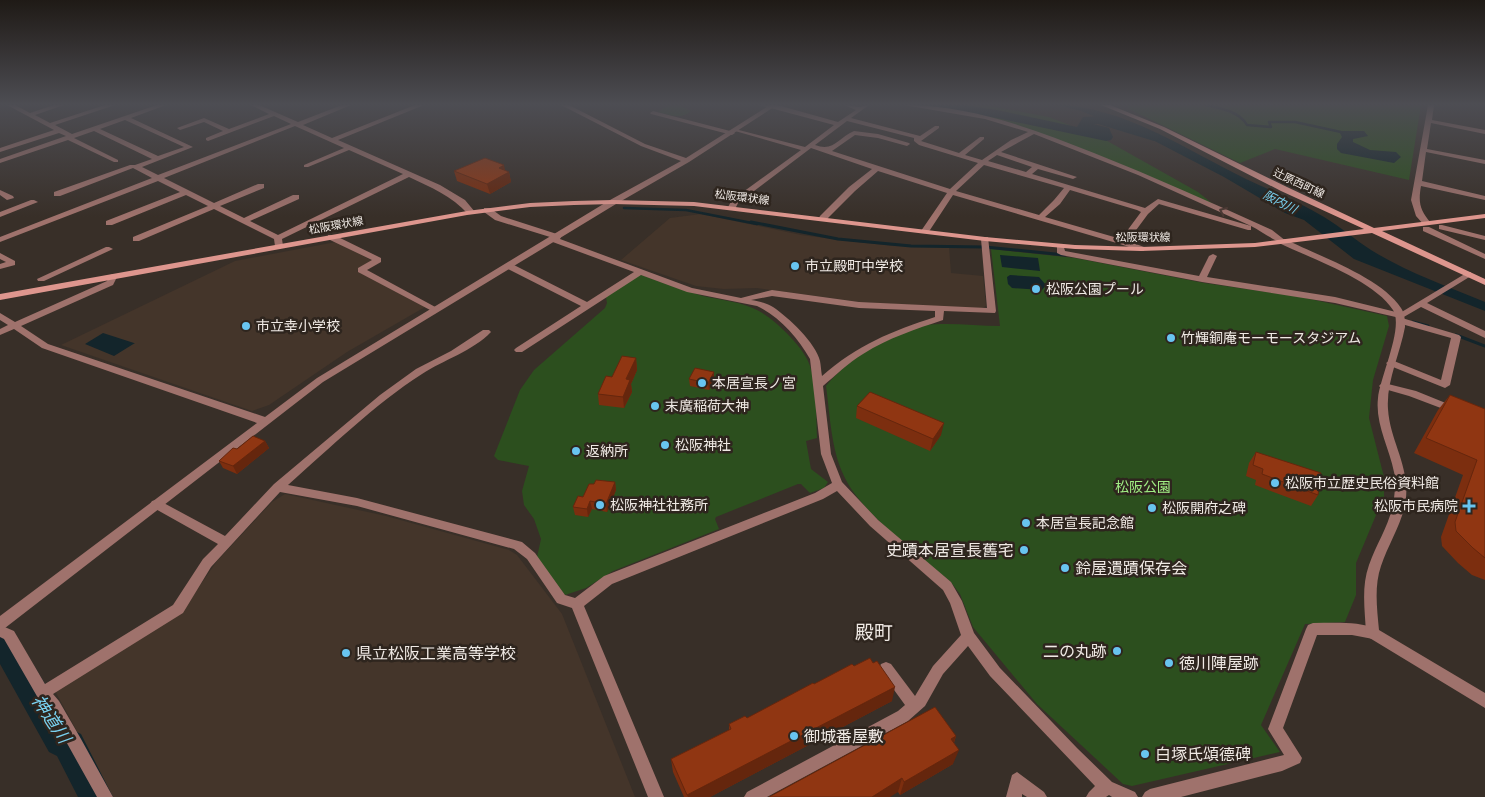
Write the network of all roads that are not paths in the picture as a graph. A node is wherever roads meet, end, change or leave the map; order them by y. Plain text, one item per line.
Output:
1 (24, 142) edge
2 (55, 142) edge
3 (80, 142) edge
4 (123, 142) edge
5 (179, 142) edge
6 (251, 142) edge
7 (336, 142) edge
8 (637, 142) edge
9 (717, 142) edge
10 (781, 142) edge
11 (816, 142) edge
12 (841, 142) edge
13 (900, 142) edge
14 (921, 142) edge
15 (977, 142) edge
16 (1014, 142) edge
17 (1060, 142) edge
18 (1191, 142) edge
19 (1425, 142) edge
20 (907, 144) dead end
21 (348, 148) junction
22 (808, 148) junction
23 (0, 150) edge
24 (824, 150) junction
25 (1424, 150) junction
26 (997, 153) junction
27 (960, 155) junction
28 (158, 159) junction
29 (0, 161) edge
30 (116, 161) dead end
31 (687, 161) junction
32 (983, 162) junction
33 (1485, 162) edge
34 (132, 166) dead end
35 (306, 166) dead end
36 (1037, 166) junction
37 (877, 168) junction
38 (409, 174) junction
39 (1027, 175) junction
40 (1073, 177) dead end
41 (158, 178) junction
42 (1419, 183) junction
43 (261, 186) dead end
44 (1069, 187) junction
45 (0, 192) edge
46 (186, 192) junction
47 (952, 192) junction
48 (57, 194) dead end
49 (296, 197) dead end
50 (10, 198) dead end
51 (1485, 198) edge
52 (34, 202) dead end
53 (613, 202) junction
54 (215, 206) junction
55 (732, 207) junction
56 (487, 210) junction
57 (472, 212) junction
58 (1145, 212) junction
59 (0, 215) edge
60 (1485, 216) edge
61 (823, 218) junction
62 (1040, 218) junction
63 (243, 221) junction
64 (109, 223) dead end
65 (1426, 226) junction
66 (1442, 227) dead end
67 (1369, 230) junction
68 (925, 231) junction
69 (1273, 234) junction
70 (331, 237) junction
71 (555, 238) junction
72 (1485, 238) edge
73 (136, 239) dead end
74 (985, 239) junction
75 (0, 240) edge
76 (1282, 241) junction
77 (278, 242) junction
78 (1123, 242) junction
79 (1060, 246) junction
80 (109, 249) dead end
81 (1140, 249) junction
82 (0, 255) edge
83 (1213, 256) dead end
84 (1485, 257) edge
85 (509, 266) junction
86 (0, 267) edge
87 (639, 272) junction
88 (1466, 275) junction
89 (114, 277) junction
90 (40, 279) dead end
91 (1202, 279) junction
92 (1485, 282) edge
93 (0, 297) edge
94 (740, 298) junction
95 (1420, 303) junction
96 (586, 305) junction
97 (435, 309) junction
98 (939, 309) junction
99 (0, 316) edge
100 (1401, 318) junction
101 (15, 327) junction
102 (0, 332) edge
103 (486, 332) dead end
104 (1485, 335) edge
105 (519, 350) dead end
106 (1391, 363) junction
107 (819, 384) junction
108 (1384, 386) junction
109 (1467, 415) edge
110 (264, 421) junction
111 (838, 484) junction
112 (278, 487) junction
113 (156, 504) junction
114 (226, 542) junction
115 (577, 604) junction
116 (0, 624) edge
117 (0, 631) edge
118 (1373, 633) junction
119 (968, 636) junction
120 (886, 668) dead end
121 (43, 693) junction
122 (1485, 701) edge
123 (915, 707) junction
124 (1107, 786) junction
125 (105, 797) edge
126 (656, 797) edge
127 (752, 797) edge
128 (1014, 797) edge
129 (1039, 797) edge
130 (1094, 797) edge
131 (1130, 797) edge
132 (1150, 797) edge

1 - 23 street
2 - 29 street
3 - 30 street
4 - 28 street
5 - 28 street
6 - 41 street
7 - 21 street
8 - 31 street
9 - 31 street
10 - 22 street
11 - 22 street
12 - 24 street
13 - 20 street
14 - 27 street
15 - 27 street
16 - 26 street
69 -> 17 street
18 - 67 main road, 辻原西町線
19 - 25 street
21 - 35 street
21 - 38 street
22 - 24 street
22 - 55 street
24 - 37 street
25 - 33 street
25 - 42 street
26 - 32 street
26 - 36 street
27 - 32 street
28 - 41 street
31 - 53 street
32 - 39 street
32 - 47 street
34 - 48 street
36 - 39 street
36 - 40 street
37 - 47 street
37 - 61 street
38 - 57 street
38 - 77 street
39 - 44 street
41 - 46 street
41 - 75 street
42 - 51 street
42 - 65 street
43 - 54 street
44 - 58 street
44 - 62 street
45 - 50 street
46 - 54 street
46 - 64 street
47 - 62 street
47 - 68 street
49 - 63 street
52 - 59 street
53 - 55 main road, 松阪環状線
53 - 56 main road, 松阪環状線
53 - 71 street
54 - 63 street
54 - 73 street
55 - 61 main road, 松阪環状線
56 - 57 main road, 松阪環状線
56 - 71 street
57 - 70 main road, 松阪環状線
58 - 69 street
58 - 78 street
60 - 65 main road, 松阪環状線
61 - 68 main road, 松阪環状線
62 - 78 street
63 - 77 street
65 - 67 main road, 松阪環状線
65 - 84 street
66 - 72 street
67 - 76 main road, 松阪環状線
67 - 88 main road, 辻原西町線
68 - 74 main road, 松阪環状線
69 - 76 street
70 - 77 main road, 松阪環状線
70 - 97 street
71 - 85 street
71 - 87 street
74 - 79 main road, 松阪環状線
74 - 98 street
76 - 81 main road, 松阪環状線
76 - 100 street
77 - 89 main road, 松阪環状線
78 - 81 street
79 - 81 main road, 松阪環状線
79 - 91 street
80 - 90 street
82 - 86 street
83 - 91 street
85 - 96 street
85 - 97 street
87 - 94 street
87 - 96 street
88 - 92 main road, 辻原西町線
88 - 95 street
89 - 93 main road, 松阪環状線
89 - 101 street
91 - 100 street
94 - 98 street
94 - 107 street
95 - 100 street
95 - 104 street
96 - 105 street
97 - 110 street
98 - 107 street
99 - 101 street
100 - 106 street
100 - 106 street
101 - 102 street
101 - 110 street
103 - 112 street
106 - 108 street
107 - 111 street
108 - 109 street
108 - 118 street
110 - 113 street
111 - 115 street
111 - 119 street
112 - 114 street
112 - 115 street
113 - 114 street
113 - 116 street
114 - 121 street
115 - 126 street
117 - 121 street
118 - 122 street
118 - 132 street
119 - 123 street
119 - 124 street
120 - 123 street
121 - 125 street
123 - 127 street
124 - 130 street
124 - 131 street
128 - 129 street

